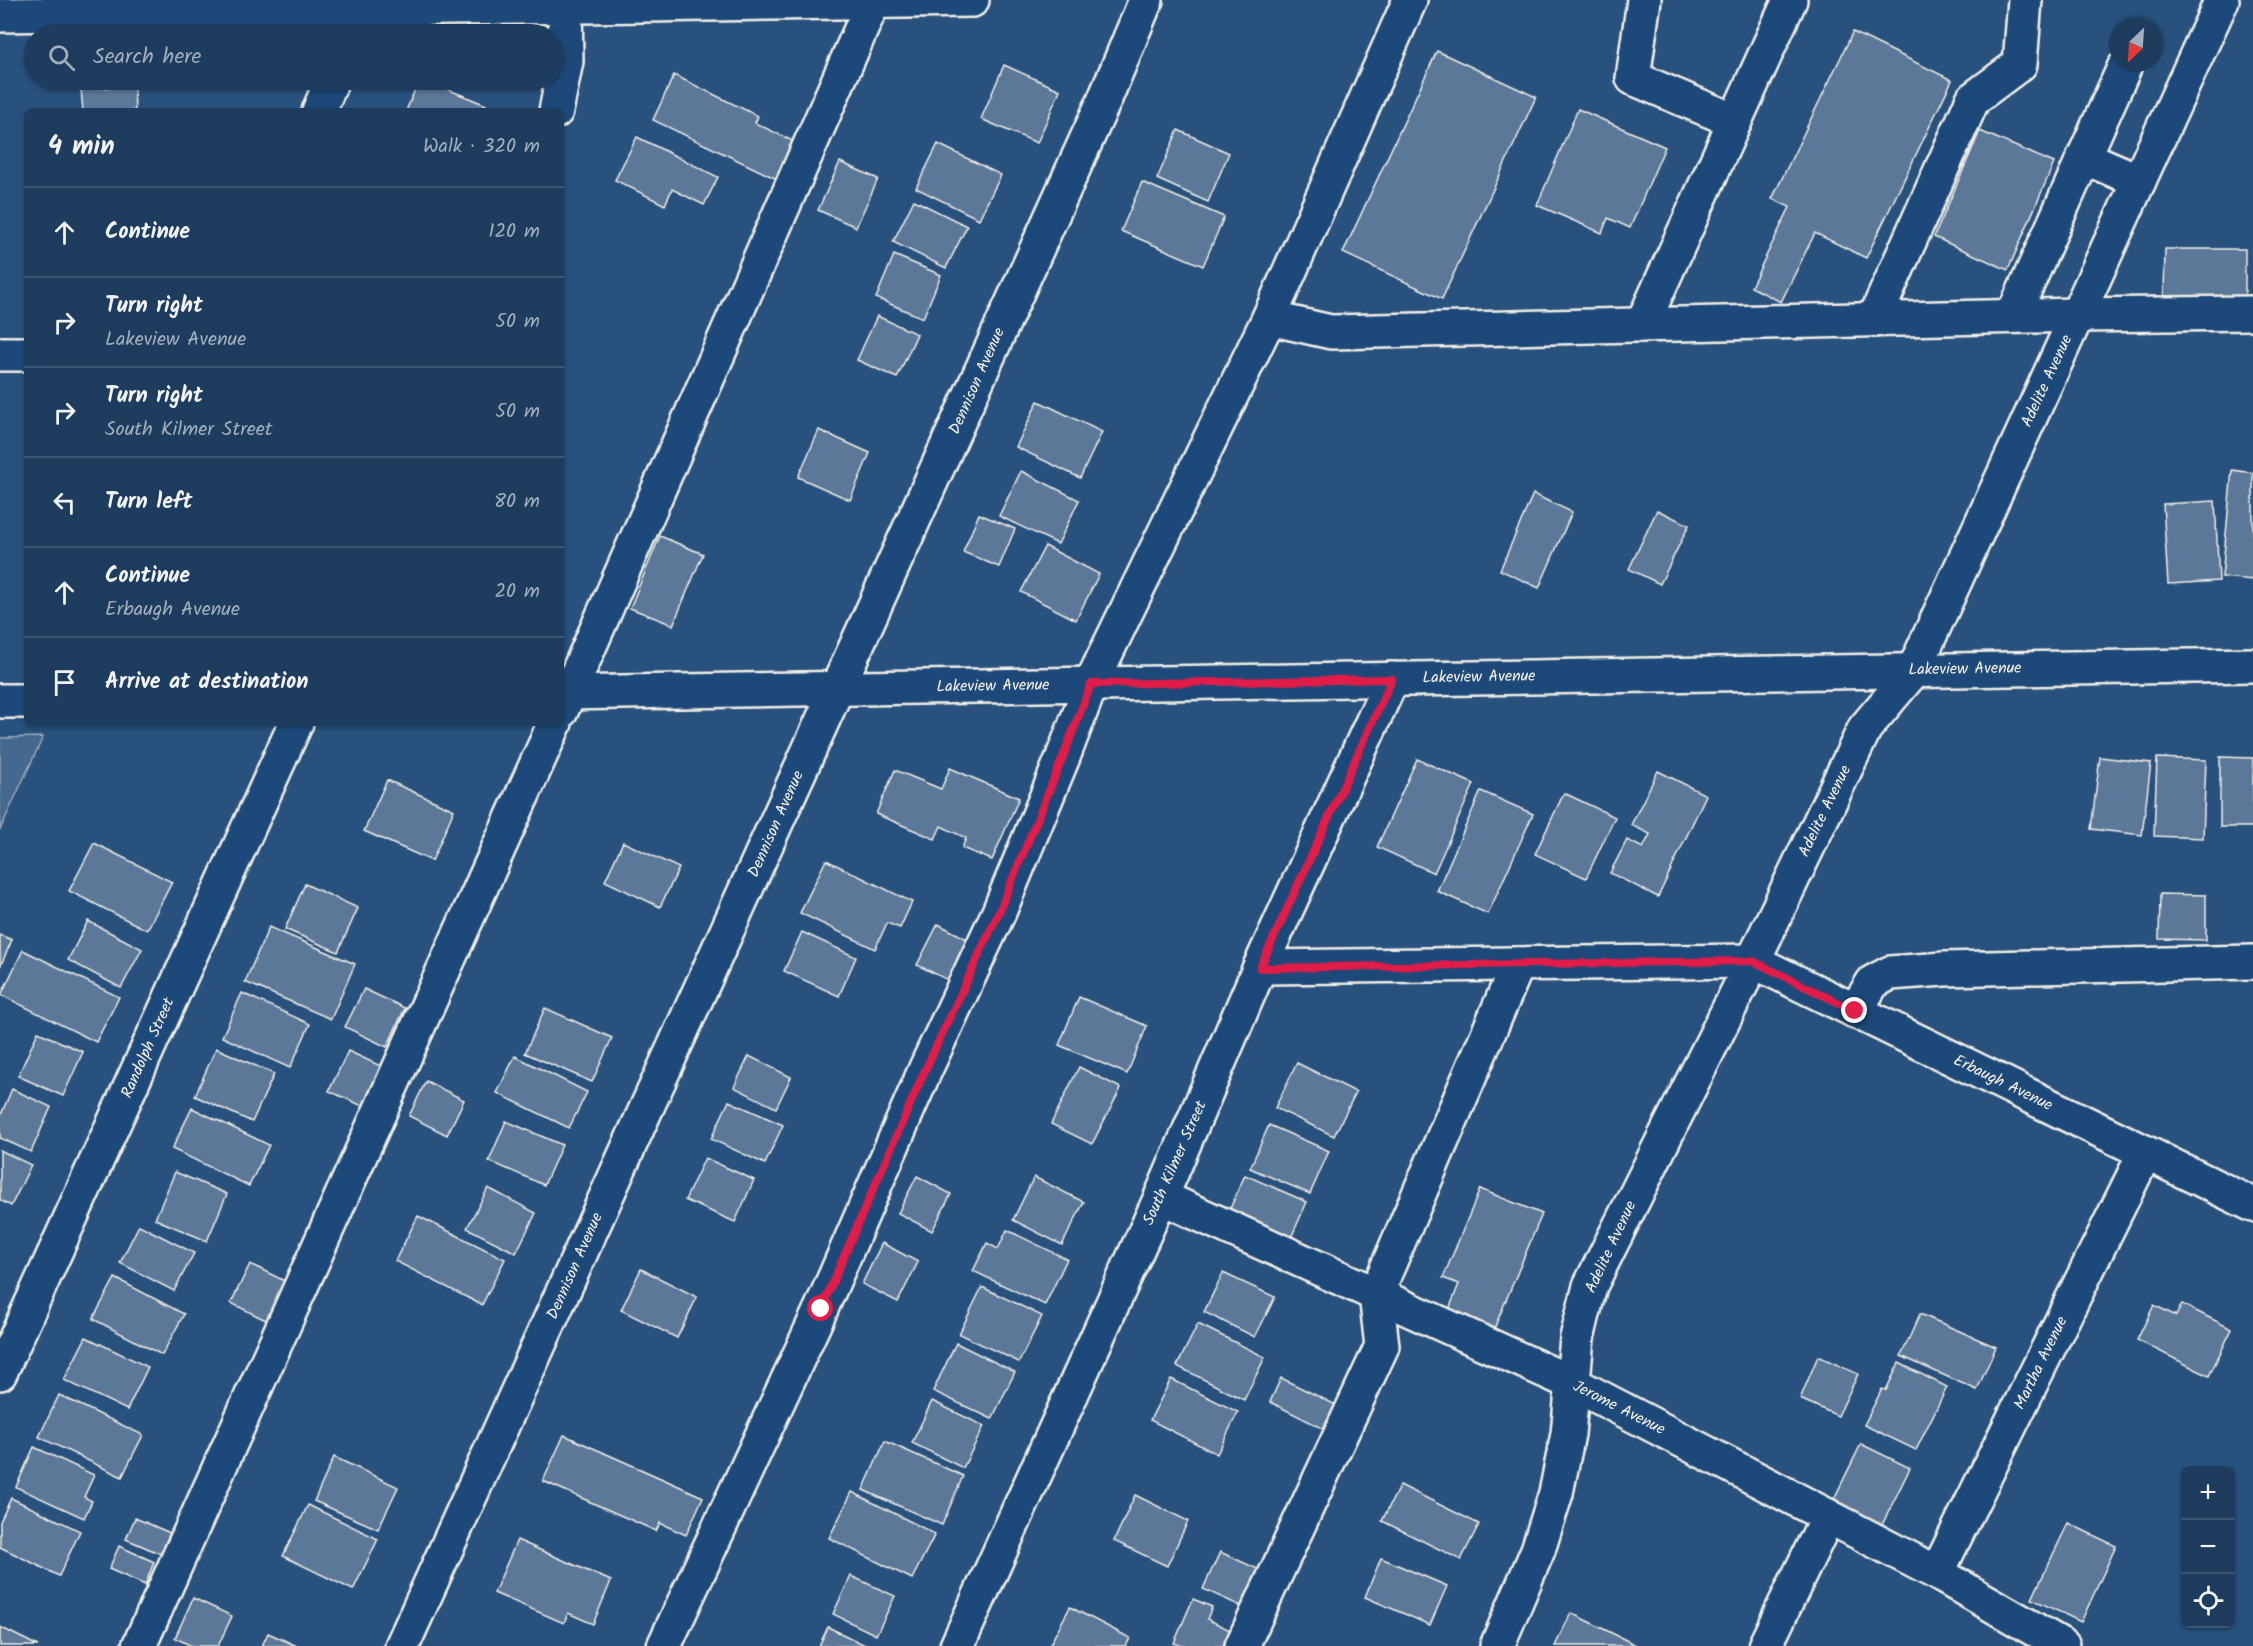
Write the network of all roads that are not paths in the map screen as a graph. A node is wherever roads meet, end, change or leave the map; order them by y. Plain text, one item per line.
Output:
1 (972, 0) edge
2 (1146, 0) edge
3 (1410, 0) edge
4 (1644, 0) edge
5 (1791, 0) edge
6 (2025, 0) edge
7 (2222, 0) edge
8 (746, 2) edge
9 (873, 2) junction
10 (565, 3) edge
11 (273, 6) edge
12 (0, 15) edge
13 (355, 22) edge
14 (564, 70) edge
15 (2123, 72) edge
16 (327, 90) edge
17 (560, 90) edge
18 (319, 108) edge
19 (557, 108) edge
20 (1735, 121) junction
21 (2084, 157) junction
22 (2139, 181) junction
23 (2253, 313) edge
24 (2077, 315) junction
25 (2013, 316) junction
26 (1269, 318) junction
27 (1874, 320) junction
28 (1642, 325) junction
29 (0, 354) edge
30 (24, 354) edge
31 (2253, 665) edge
32 (1914, 670) junction
33 (1392, 679) junction
34 (1091, 684) junction
35 (837, 689) junction
36 (564, 699) edge
37 (0, 701) edge
38 (24, 701) edge
39 (295, 726) edge
40 (554, 726) edge
41 (1753, 961) junction
42 (2253, 962) edge
43 (1518, 964) junction
44 (1260, 968) junction
45 (1855, 1011) junction
46 (2145, 1153) junction
47 (1161, 1197) junction
48 (2253, 1205) edge
49 (1376, 1294) junction
50 (0, 1373) edge
51 (1572, 1383) junction
52 (1828, 1516) junction
53 (1937, 1573) junction
54 (139, 1646) edge
55 (402, 1646) edge
56 (664, 1646) edge
57 (957, 1646) edge
58 (1242, 1646) edge
59 (1497, 1646) edge
60 (1765, 1646) edge
61 (2062, 1646) edge

1 - 9 street
2 - 35 street, Dennison Avenue
3 - 26 street
4 - 20 street
5 - 20 street
6 - 27 street
7 - 22 street, Adelite Avenue
8 - 9 street
8 - 10 street
9 - 36 street
10 - 13 street
10 - 14 street
11 - 12 street
11 - 13 street
15 - 21 street
16 - 18 street
17 - 19 street
20 - 28 street
21 - 22 street
21 - 25 street
22 - 24 street, Adelite Avenue
23 - 24 street
24 - 25 street
24 - 32 street, Adelite Avenue
25 - 27 street
26 - 28 street
26 - 34 street
27 - 28 street
29 - 30 street
31 - 32 street, Lakeview Avenue
32 - 33 street, Lakeview Avenue
32 - 41 street, Adelite Avenue
33 - 34 street, Lakeview Avenue
33 - 44 street, South Kilmer Street
34 - 35 street, Lakeview Avenue
34 - 56 street
35 - 36 street, Lakeview Avenue
35 - 55 street, Dennison Avenue
37 - 38 street
39 - 50 street, Randolph Street
40 - 54 street
41 - 43 street
41 - 45 street, Erbaugh Avenue
41 - 51 street, Adelite Avenue
42 - 45 street
43 - 44 street
43 - 49 street
44 - 47 street, South Kilmer Street
45 - 46 street, Erbaugh Avenue
46 - 48 street, Erbaugh Avenue
46 - 53 street, Martha Avenue
47 - 49 street, Jerome Avenue
47 - 57 street, South Kilmer Street
49 - 51 street, Jerome Avenue
49 - 58 street
51 - 52 street, Jerome Avenue
51 - 59 street, Adelite Avenue
52 - 53 street, Jerome Avenue
52 - 60 street
53 - 61 street, Jerome Avenue

